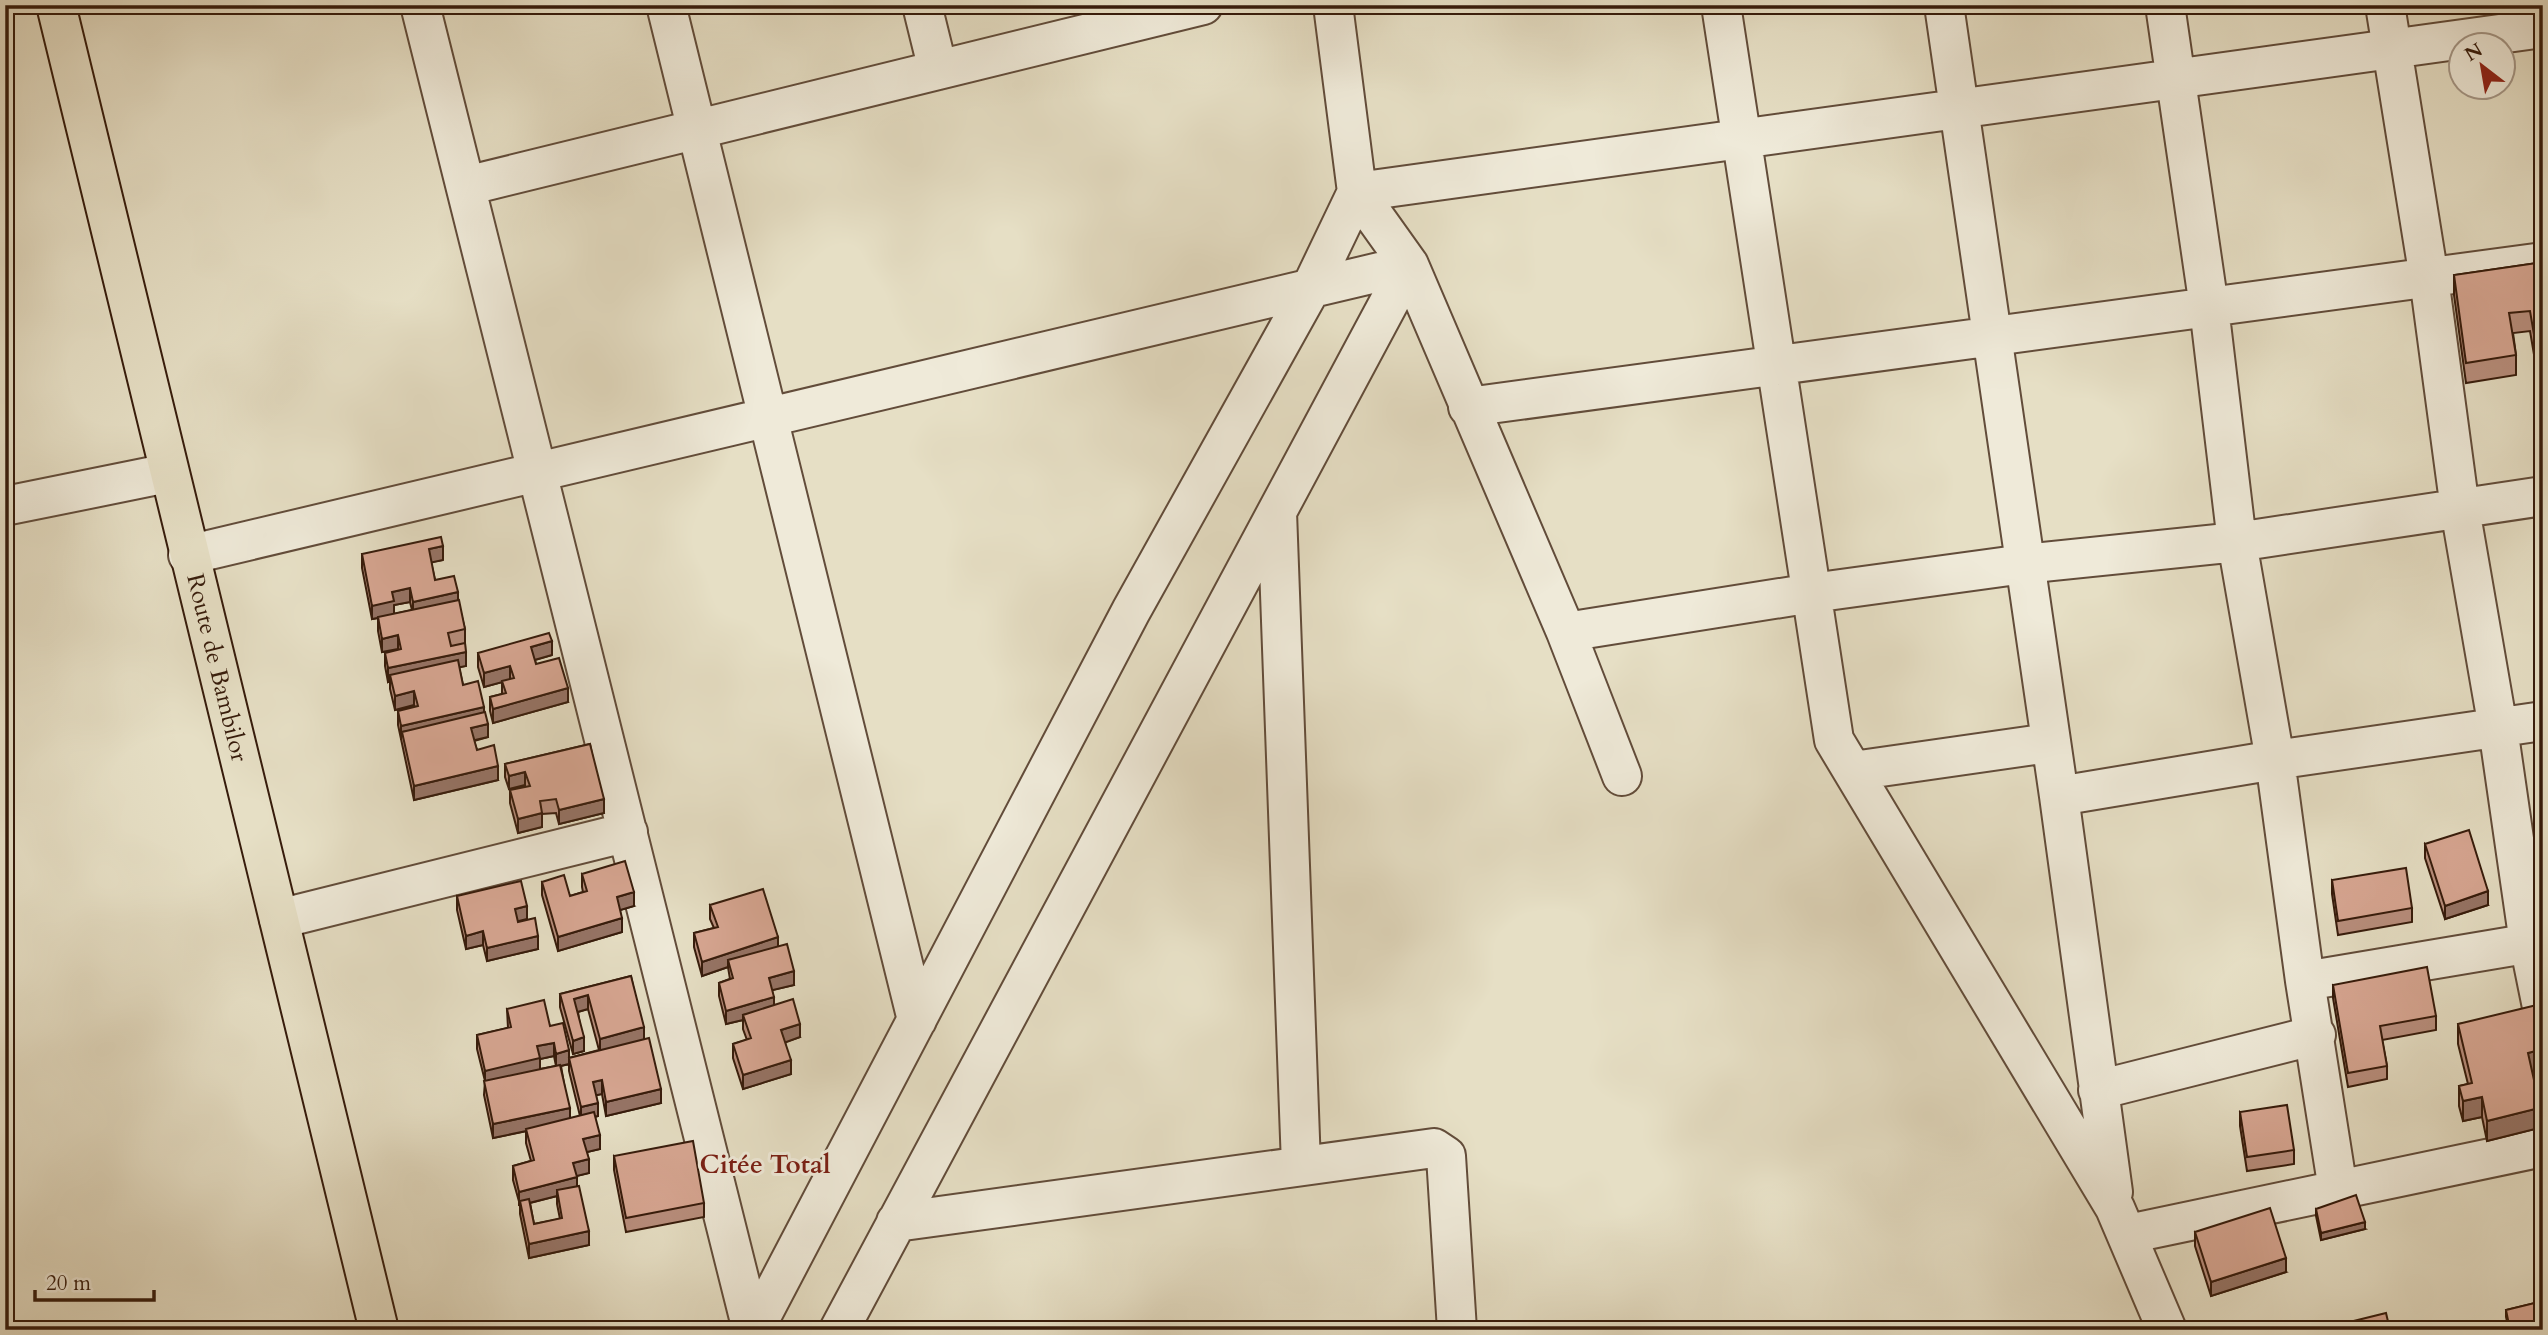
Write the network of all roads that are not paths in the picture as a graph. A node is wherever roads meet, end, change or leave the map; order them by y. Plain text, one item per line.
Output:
1 (56, 5) edge
2 (421, 5) edge
3 (666, 5) edge
4 (922, 5) edge
5 (1203, 5) edge
6 (1333, 5) edge
7 (1721, 5) edge
8 (1944, 5) edge
9 (2165, 5) edge
10 (2385, 5) edge
11 (1079, 20) edge
12 (2543, 28) edge
13 (2392, 49) junction
14 (938, 70) junction
15 (2176, 79) junction
16 (1959, 109) junction
17 (697, 129) junction
18 (1741, 139) junction
19 (466, 186) junction
20 (1357, 192) junction
21 (2543, 262) edge
22 (1409, 265) junction
23 (2429, 278) junction
24 (1311, 288) junction
25 (2209, 307) junction
26 (1991, 337) junction
27 (1776, 366) junction
28 (1468, 407) junction
29 (768, 417) junction
30 (537, 472) junction
31 (168, 473) junction
32 (2543, 496) edge
33 (5, 506) edge
34 (2460, 509) junction
35 (1277, 510) junction
36 (2238, 542) junction
37 (188, 555) junction
38 (2024, 564) junction
39 (1812, 593) junction
40 (1566, 632) junction
41 (2543, 721) edge
42 (2498, 728) junction
43 (2049, 743) junction
44 (2276, 760) junction
45 (1853, 771) junction
46 (1622, 776) dead end
47 (2059, 796) junction
48 (628, 832) junction
49 (279, 919) junction
50 (2536, 942) edge
51 (2305, 981) junction
52 (2543, 1012) edge
53 (917, 1020) junction
54 (2316, 1035) junction
55 (2098, 1090) junction
56 (2543, 1147) edge
57 (1301, 1165) junction
58 (2338, 1190) junction
59 (2122, 1221) junction
60 (897, 1222) junction
61 (379, 1330) edge
62 (753, 1330) edge
63 (839, 1330) edge
64 (1457, 1330) edge
65 (2166, 1330) edge

1 - 31 main road, Route de Bambilor
2 - 19 street
3 - 17 street
4 - 14 street
5 - 11 street
6 - 20 street
7 - 18 street
8 - 16 street
9 - 15 street
10 - 13 street
11 - 14 street
12 - 13 street
13 - 15 street
13 - 23 street
14 - 17 street
15 - 16 street
15 - 25 street
16 - 18 street
16 - 26 street
17 - 19 street
17 - 29 street
18 - 20 street
18 - 27 street
19 - 30 street
20 - 22 street
20 - 24 street
21 - 23 street
22 - 24 street
22 - 28 street
22 - 35 street
23 - 25 street
23 - 34 street
24 - 29 street
24 - 53 street
25 - 26 street
25 - 36 street
26 - 27 street
26 - 38 street
27 - 28 street
27 - 39 street
28 - 40 street
29 - 30 street
29 - 53 street
30 - 37 street
30 - 48 street
31 - 33 street
31 - 37 main road, Route de Bambilor
32 - 34 street
34 - 36 street
34 - 42 street
35 - 57 street
35 - 60 street
36 - 38 street
36 - 44 street
37 - 49 main road, Route de Bambilor
38 - 39 street
38 - 43 street
39 - 40 street
39 - 45 street
40 - 46 street
41 - 42 street
42 - 44 street
42 - 50 street
43 - 45 street
43 - 47 street
44 - 47 street
44 - 51 street
45 - 59 street
47 - 55 street
48 - 49 street
48 - 62 street
49 - 61 main road, Route de Bambilor
50 - 51 street
50 - 52 street
51 - 54 street
53 - 62 street
54 - 55 street
54 - 58 street
55 - 59 street
56 - 58 street
57 - 60 street
57 - 64 street
58 - 59 street
59 - 65 street
60 - 63 street

